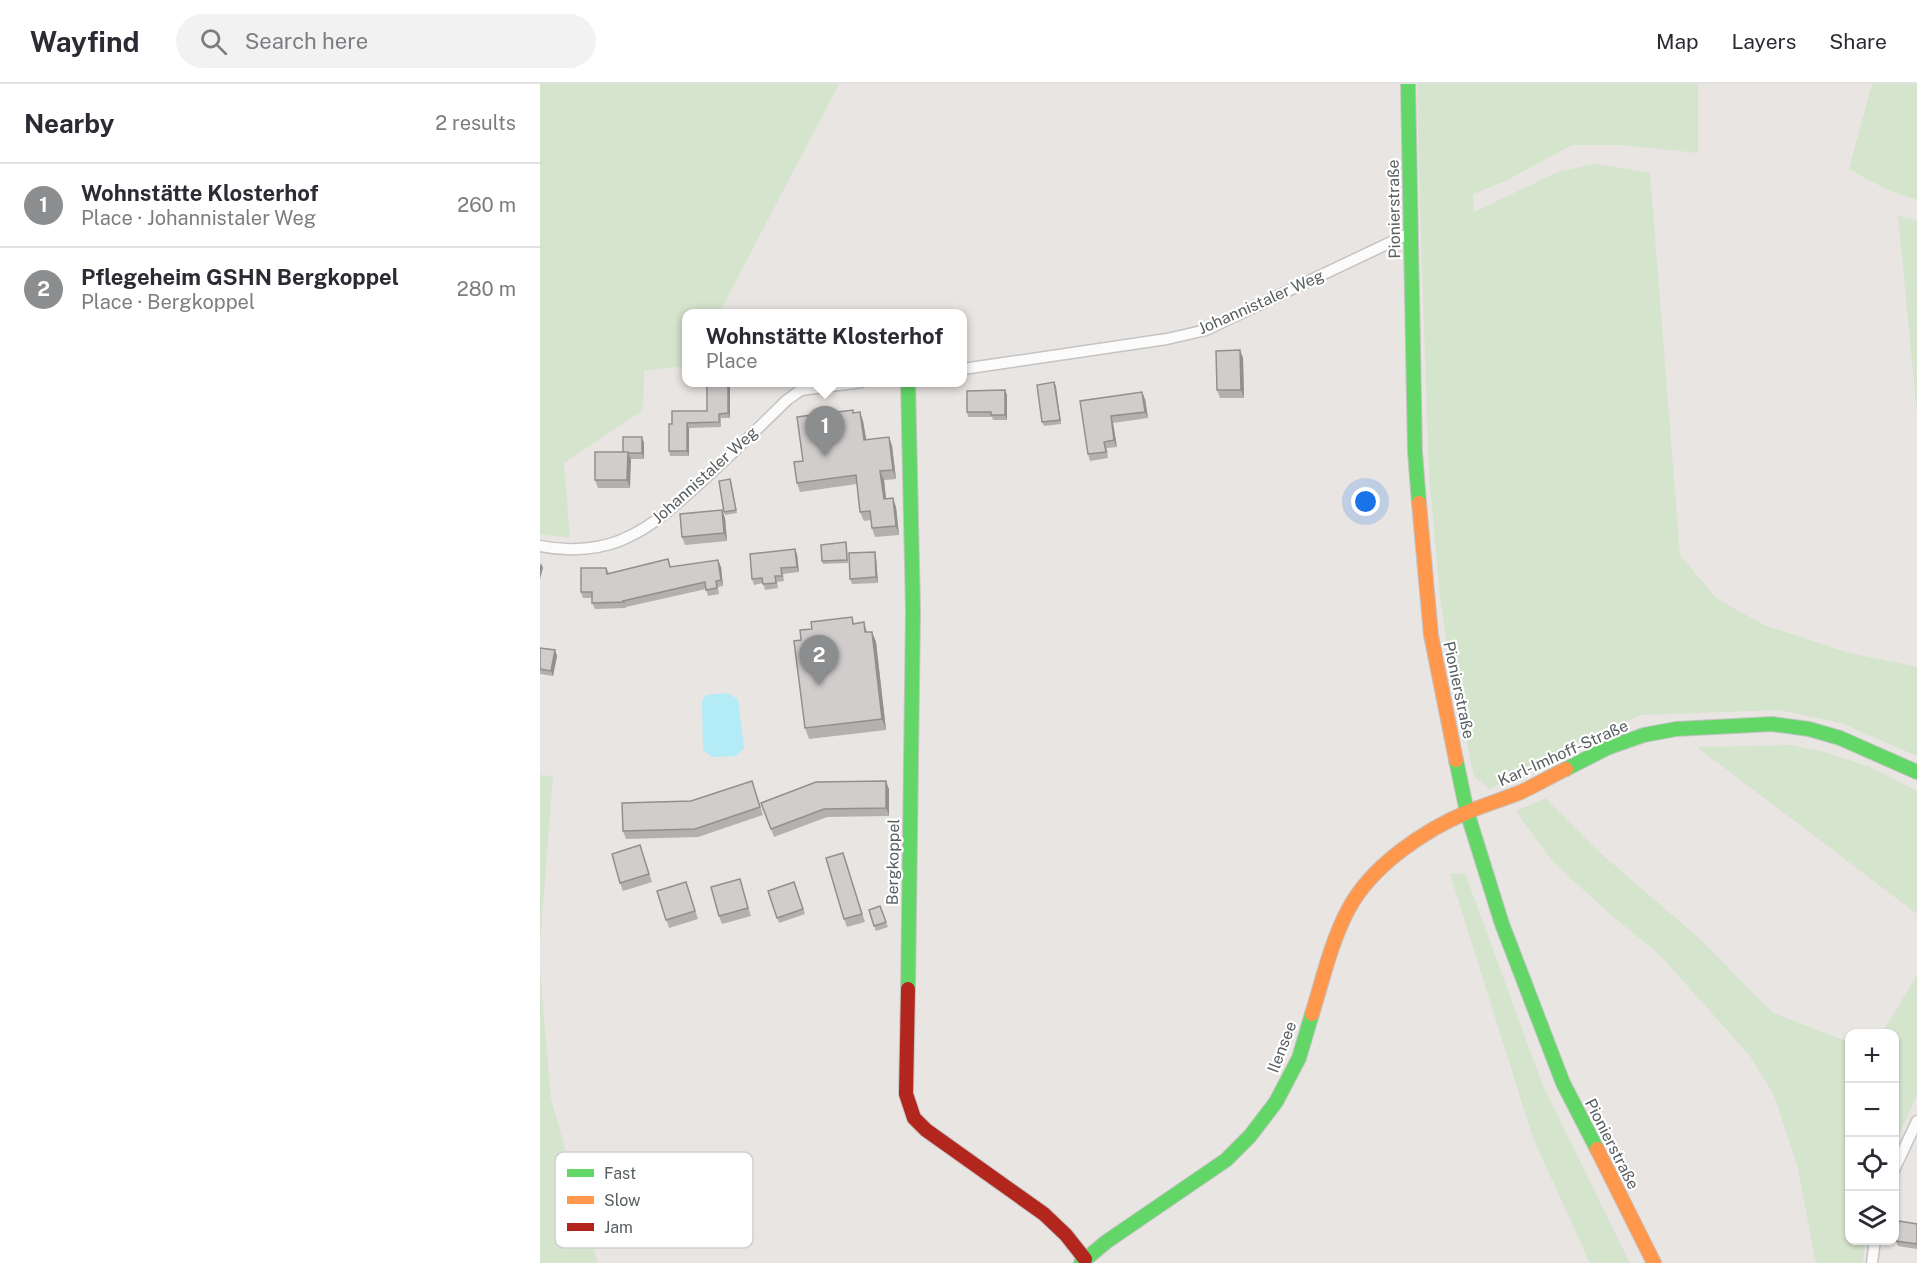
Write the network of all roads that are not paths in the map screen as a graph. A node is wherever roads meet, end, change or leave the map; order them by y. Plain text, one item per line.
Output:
1 (1408, 84) edge
2 (1410, 234) junction
3 (967, 368) edge
4 (824, 387) edge
5 (908, 387) edge
6 (540, 546) edge
7 (1917, 772) edge
8 (1467, 812) junction
9 (1917, 1121) edge
10 (1899, 1159) edge
11 (1874, 1245) edge
12 (1083, 1261) edge
13 (1654, 1263) edge
14 (1872, 1263) edge

1 - 2 street, Pionierstraße
2 - 3 street, Johannistaler Weg
2 - 8 street, Pionierstraße
4 - 6 street, Johannistaler Weg
5 - 12 street, Bergkoppel
7 - 8 street, Karl-Imhoff-Straße
8 - 12 street, Ilensee
8 - 13 street, Pionierstraße
9 - 10 street
11 - 14 street

